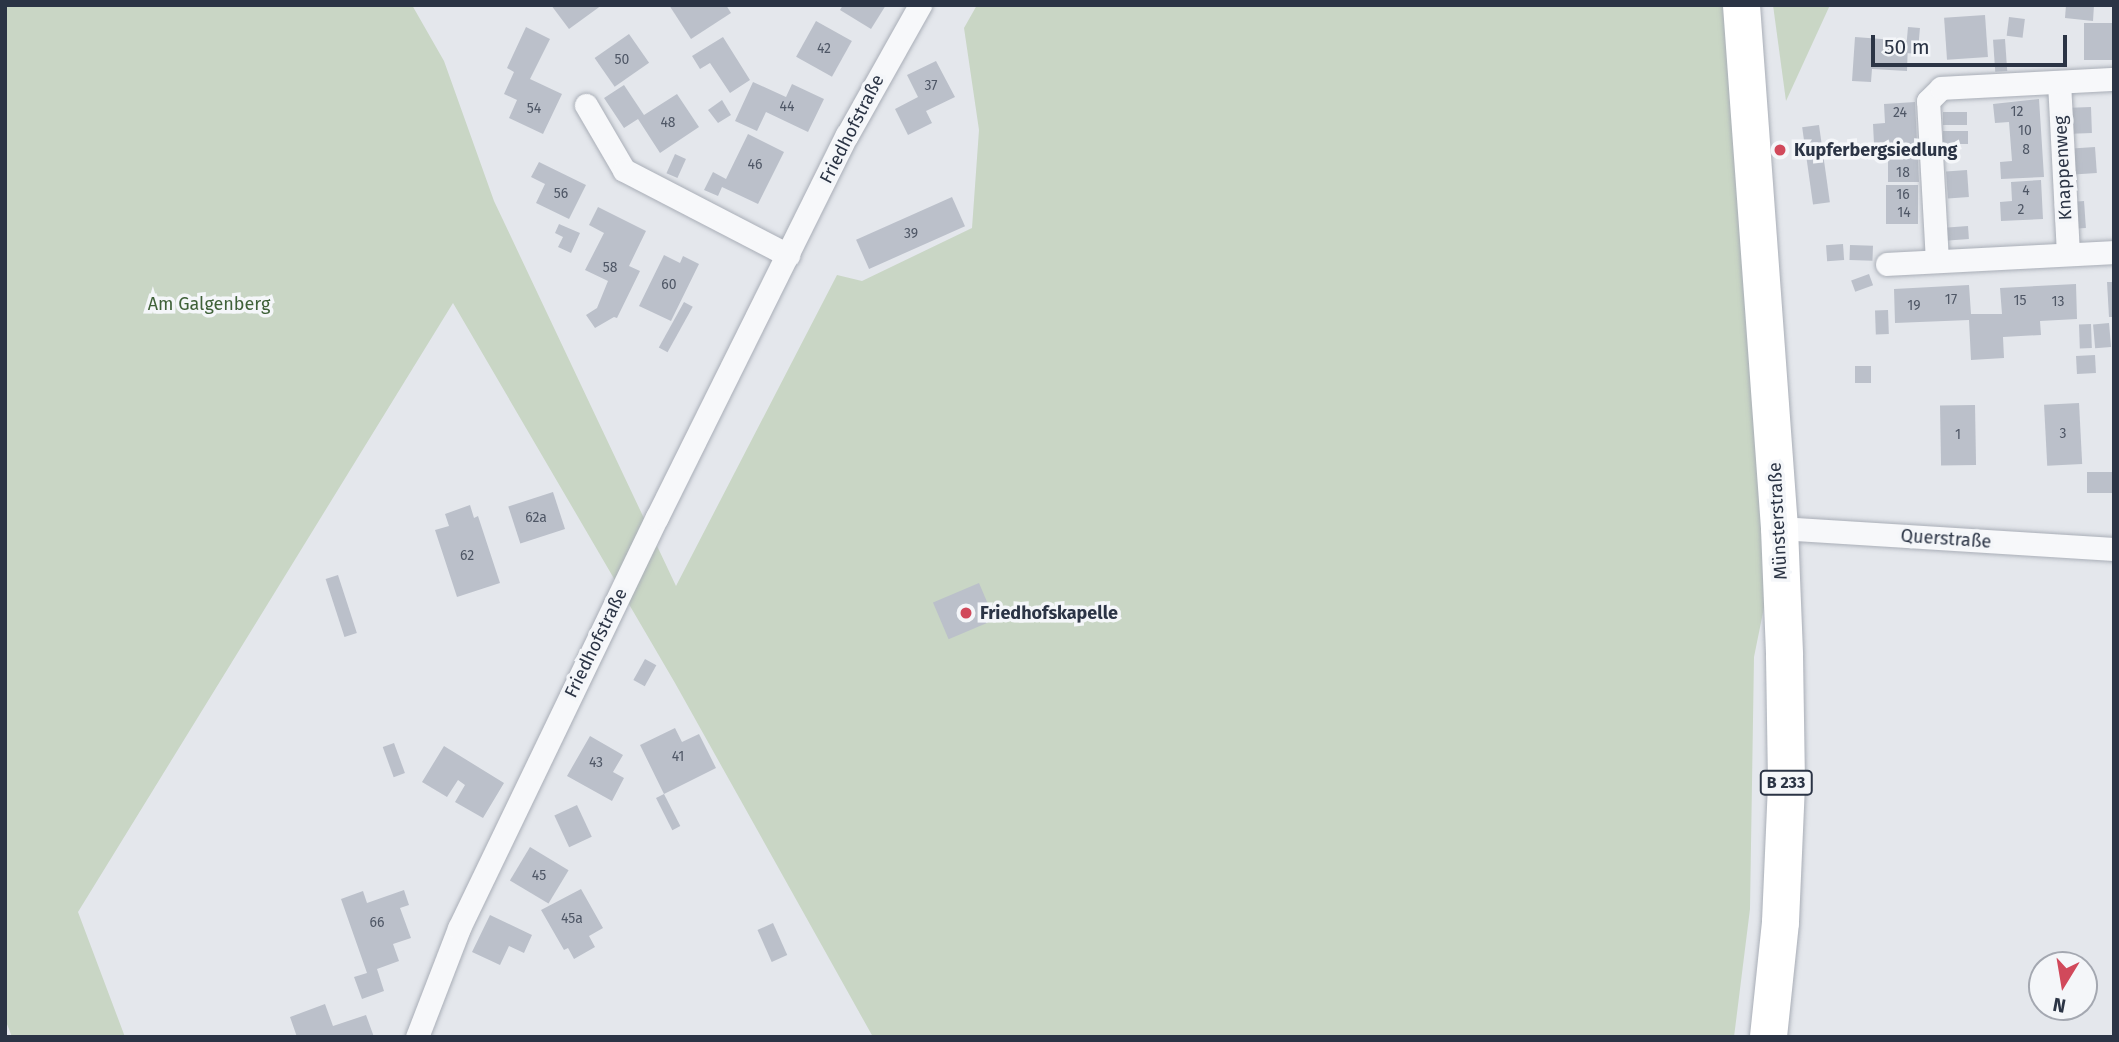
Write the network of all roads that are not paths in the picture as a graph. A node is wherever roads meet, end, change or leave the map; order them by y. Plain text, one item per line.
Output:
1 (920, 5) edge
2 (1741, 5) edge
3 (2114, 79) edge
4 (2059, 82) junction
5 (586, 105) dead end
6 (2114, 252) edge
7 (2068, 254) junction
8 (788, 255) junction
9 (1937, 261) junction
10 (1886, 264) dead end
11 (1779, 528) junction
12 (2114, 549) edge
13 (417, 1037) edge
14 (1768, 1037) edge

1 - 8 street, Friedhofstraße
2 - 11 main road, Münsterstraße / B 233
3 - 4 street
4 - 7 street, Knappenweg
4 - 9 street
5 - 8 street
6 - 7 street
7 - 9 street
8 - 13 street, Friedhofstraße
9 - 10 street
11 - 12 street, Querstraße
11 - 14 main road, Münsterstraße / B 233

